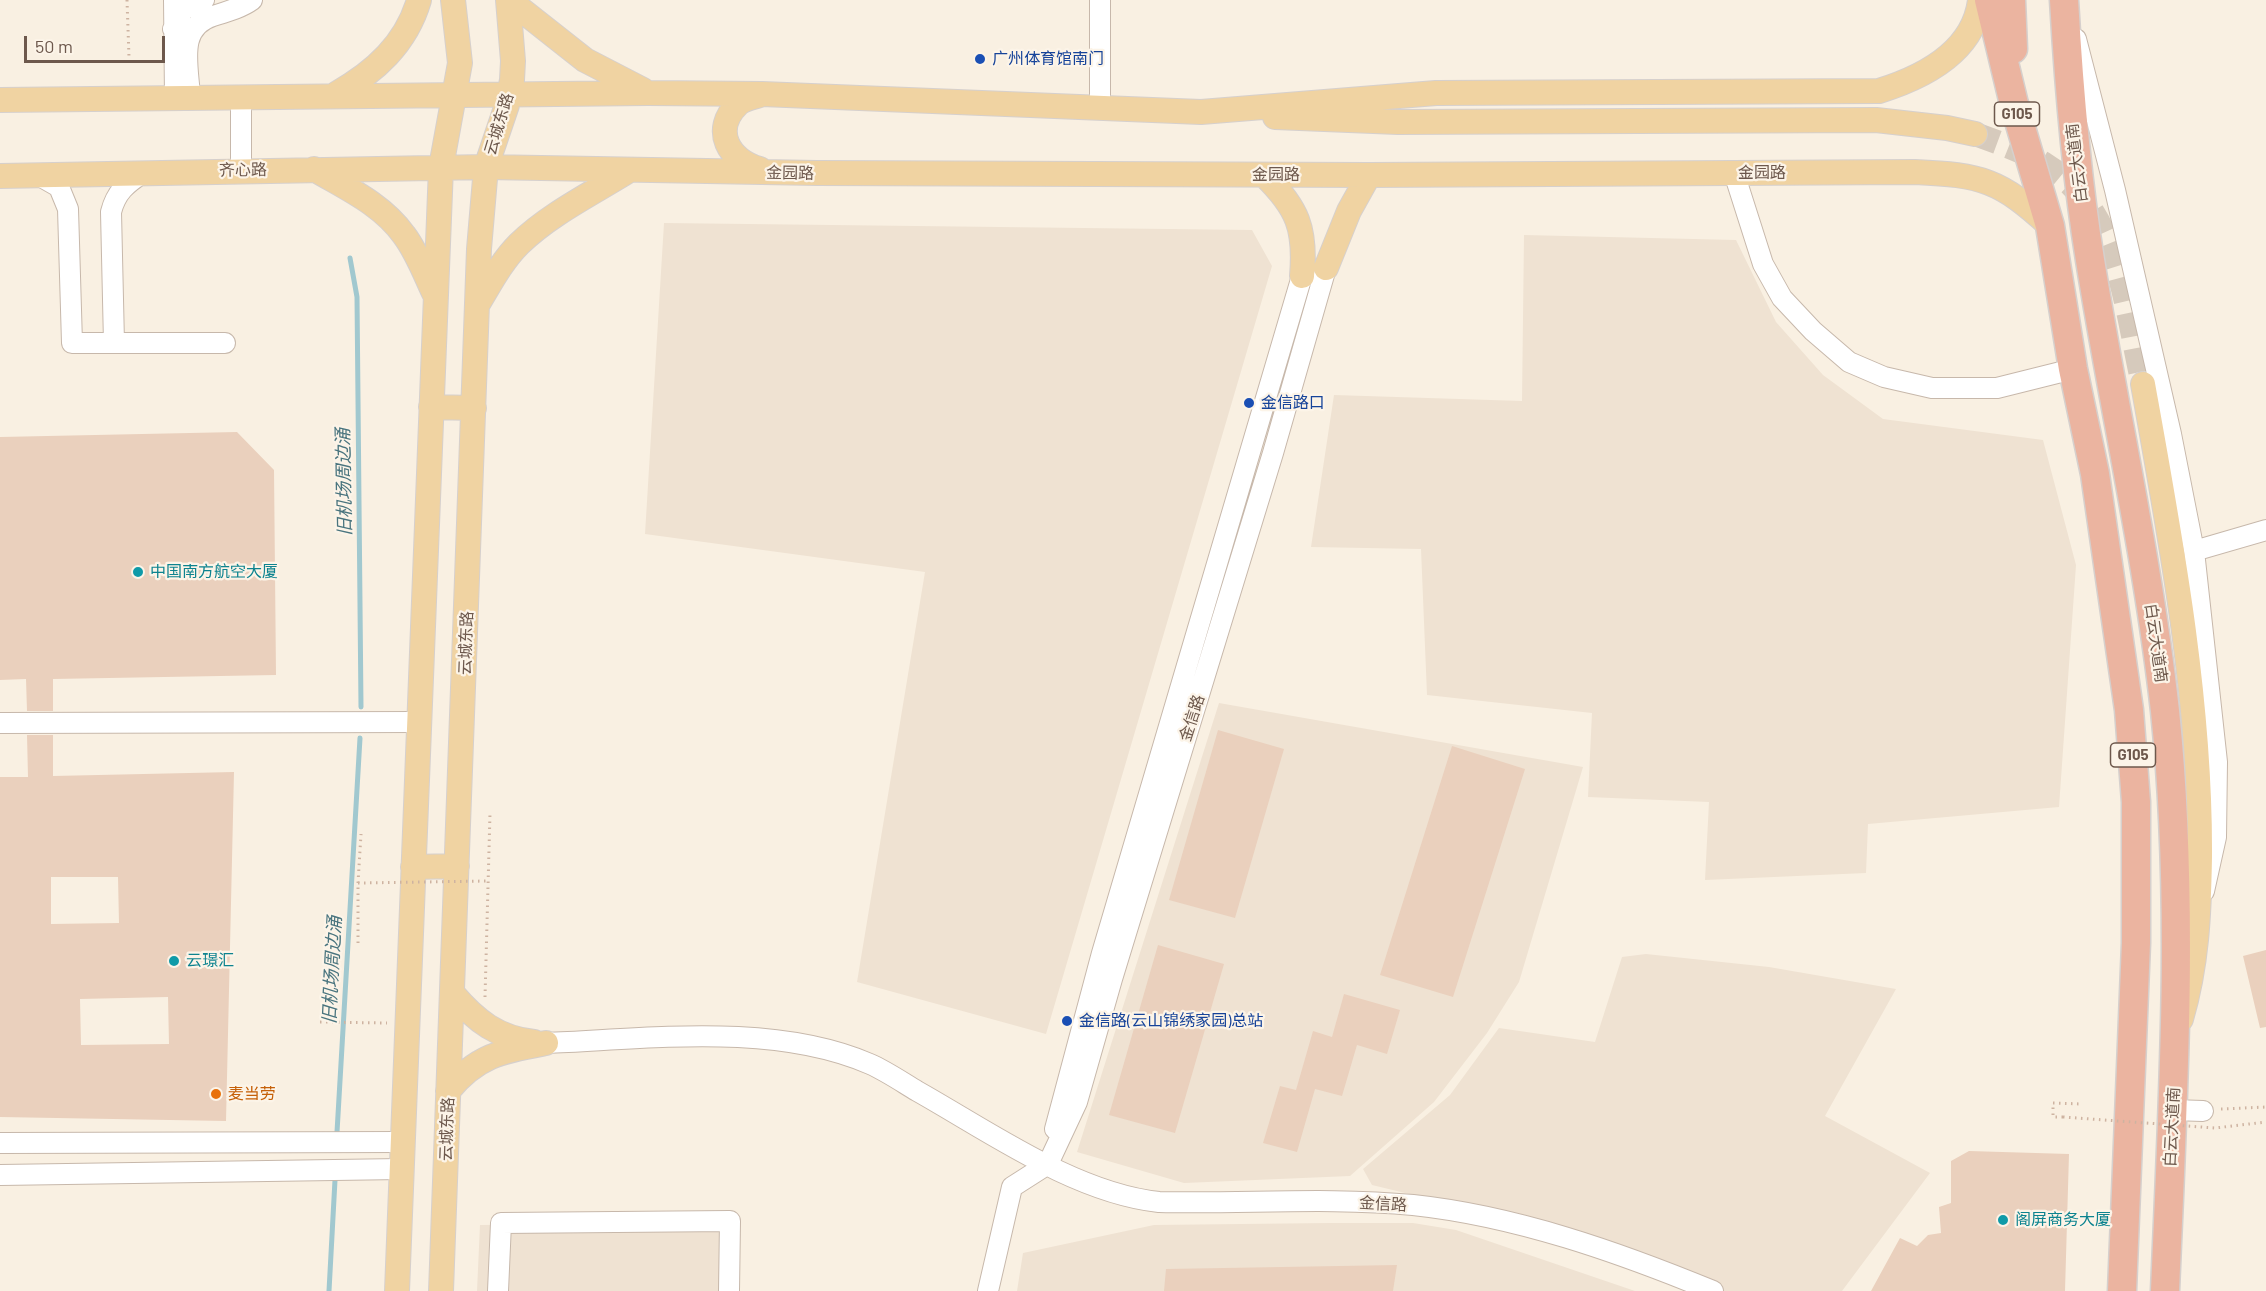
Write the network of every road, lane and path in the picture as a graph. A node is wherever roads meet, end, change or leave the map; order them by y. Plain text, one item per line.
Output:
1 (127, 0) edge
2 (163, 0) edge
3 (174, 0) edge
4 (204, 0) edge
5 (252, 0) edge
6 (419, 0) edge
7 (453, 0) edge
8 (508, 0) edge
9 (1100, 0) edge
10 (1980, 0) edge
11 (1989, 0) edge
12 (2011, 0) edge
13 (2065, 0) edge
14 (173, 29) junction
15 (129, 57) dead end
16 (510, 93) junction
17 (648, 93) junction
18 (762, 94) junction
19 (456, 95) junction
20 (332, 96) junction
21 (240, 97) junction
22 (177, 98) junction
23 (0, 99) edge
24 (2014, 104) junction
25 (1100, 107) junction
26 (1201, 112) junction
27 (1975, 134) tunnel mouth
28 (441, 167) junction
29 (486, 167) junction
30 (312, 168) junction
31 (240, 170) junction
32 (628, 171) junction
33 (144, 172) junction
34 (770, 172) junction
35 (1734, 173) junction
36 (38, 175) junction
37 (1264, 175) junction
38 (1369, 175) junction
39 (0, 176) edge
40 (2050, 226) junction
41 (1326, 268) joint
42 (1302, 276) joint
43 (435, 296) junction
44 (477, 304) junction
45 (114, 343) junction
46 (225, 343) dead end
47 (2073, 369) junction
48 (2143, 384) tunnel mouth
49 (431, 406) junction
50 (474, 408) junction
51 (2266, 530) edge
52 (2194, 551) junction
53 (419, 722) junction
54 (0, 723) edge
55 (490, 813) dead end
56 (361, 834) dead end
57 (457, 866) junction
58 (413, 867) junction
59 (488, 881) junction
60 (358, 883) junction
61 (2199, 904) junction
62 (358, 943) dead end
63 (453, 994) junction
64 (485, 1003) dead end
65 (320, 1022) dead end
66 (407, 1023) junction
67 (2176, 1033) junction
68 (546, 1043) junction
69 (448, 1091) junction
70 (2082, 1104) dead end
71 (2266, 1107) edge
72 (2238, 1108) dead end
73 (2173, 1110) junction
74 (2203, 1111) dead end
75 (2266, 1122) edge
76 (402, 1142) junction
77 (0, 1143) edge
78 (1048, 1164) junction
79 (401, 1169) junction
80 (0, 1175) edge
81 (397, 1291) edge
82 (441, 1291) edge
83 (498, 1291) edge
84 (729, 1291) edge
85 (988, 1291) edge
86 (1713, 1291) edge
87 (2122, 1291) edge
88 (2165, 1291) edge

1 - 15 path
2 - 22 street
3 - 14 street
4 - 14 street
5 - 22 street
6 - 20 main road
7 - 19 main road
8 - 16 main road, 云城东路
8 - 17 main road
9 - 25 street
10 - 26 main road
11 - 24 highway, G105
12 - 24 highway, G105
13 - 52 street
13 - 67 highway, 白云大道南 / G105
14 - 22 street
16 - 17 main road
16 - 19 main road
16 - 29 main road, 云城东路
17 - 18 main road
18 - 25 main road
18 - 34 main road
19 - 20 main road
19 - 28 main road
20 - 21 main road
21 - 22 main road
21 - 31 street
22 - 23 main road
24 - 40 highway, G105
25 - 26 main road
26 - 27 main road
28 - 29 main road, 齐心路
28 - 30 main road, 齐心路
28 - 43 main road
29 - 32 main road, 金园路
29 - 44 main road, 云城东路
30 - 31 main road, 齐心路
30 - 43 main road
31 - 33 main road, 齐心路
32 - 34 main road, 金园路
32 - 44 main road
33 - 36 main road, 齐心路
33 - 45 street
34 - 37 main road, 金园路
35 - 38 main road, 金园路
35 - 40 main road, 金园路
35 - 47 street
36 - 39 main road, 齐心路
36 - 45 street
37 - 38 main road, 金园路
37 - 42 main road
38 - 41 main road
40 - 47 highway, G105
41 - 78 street, 金信路
42 - 78 street, 金信路
43 - 49 main road
44 - 50 main road, 云城东路
45 - 46 street
47 - 87 highway, G105
48 - 61 main road
49 - 50 main road
49 - 53 main road
50 - 57 main road, 云城东路
51 - 52 street
52 - 61 street
53 - 54 street
53 - 58 main road
55 - 59 path
56 - 60 path
57 - 58 main road
57 - 63 main road, 云城东路
58 - 66 main road
59 - 60 path, bridge
59 - 64 path
60 - 62 path
61 - 67 main road
63 - 68 main road
63 - 69 main road, 云城东路
65 - 66 path
66 - 76 main road
67 - 73 highway, 白云大道南 / G105
68 - 69 main road
68 - 78 street
69 - 82 main road, 云城东路
70 - 75 path, bridge
71 - 72 path
73 - 74 street
73 - 88 highway, 白云大道南 / G105
76 - 77 street
76 - 79 main road
78 - 85 street
78 - 86 street, 金信路
79 - 80 street
79 - 81 main road
83 - 84 street

